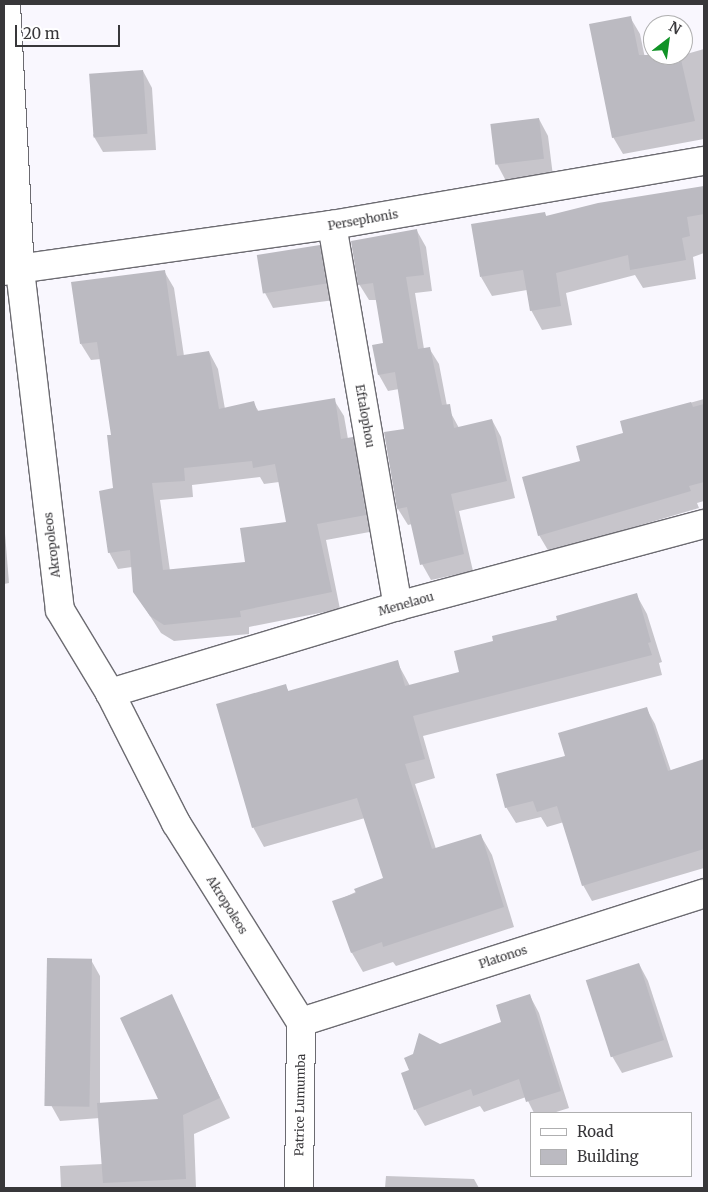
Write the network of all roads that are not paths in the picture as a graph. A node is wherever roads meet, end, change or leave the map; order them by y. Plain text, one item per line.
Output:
1 (6, 4) edge
2 (704, 161) edge
3 (332, 225) junction
4 (12, 271) edge
5 (704, 524) edge
6 (398, 606) junction
7 (110, 693) junction
8 (704, 893) edge
9 (301, 1022) junction
10 (299, 1188) edge

1 - 4 street, Akropoleos
2 - 3 street, Persephonis
3 - 4 street, Persephonis
3 - 6 street, Eftalophou
4 - 7 street, Akropoleos
5 - 6 street, Menelaou
6 - 7 street, Menelaou
7 - 9 street, Akropoleos
8 - 9 street, Platonos
9 - 10 street, Patrice Lumumba

